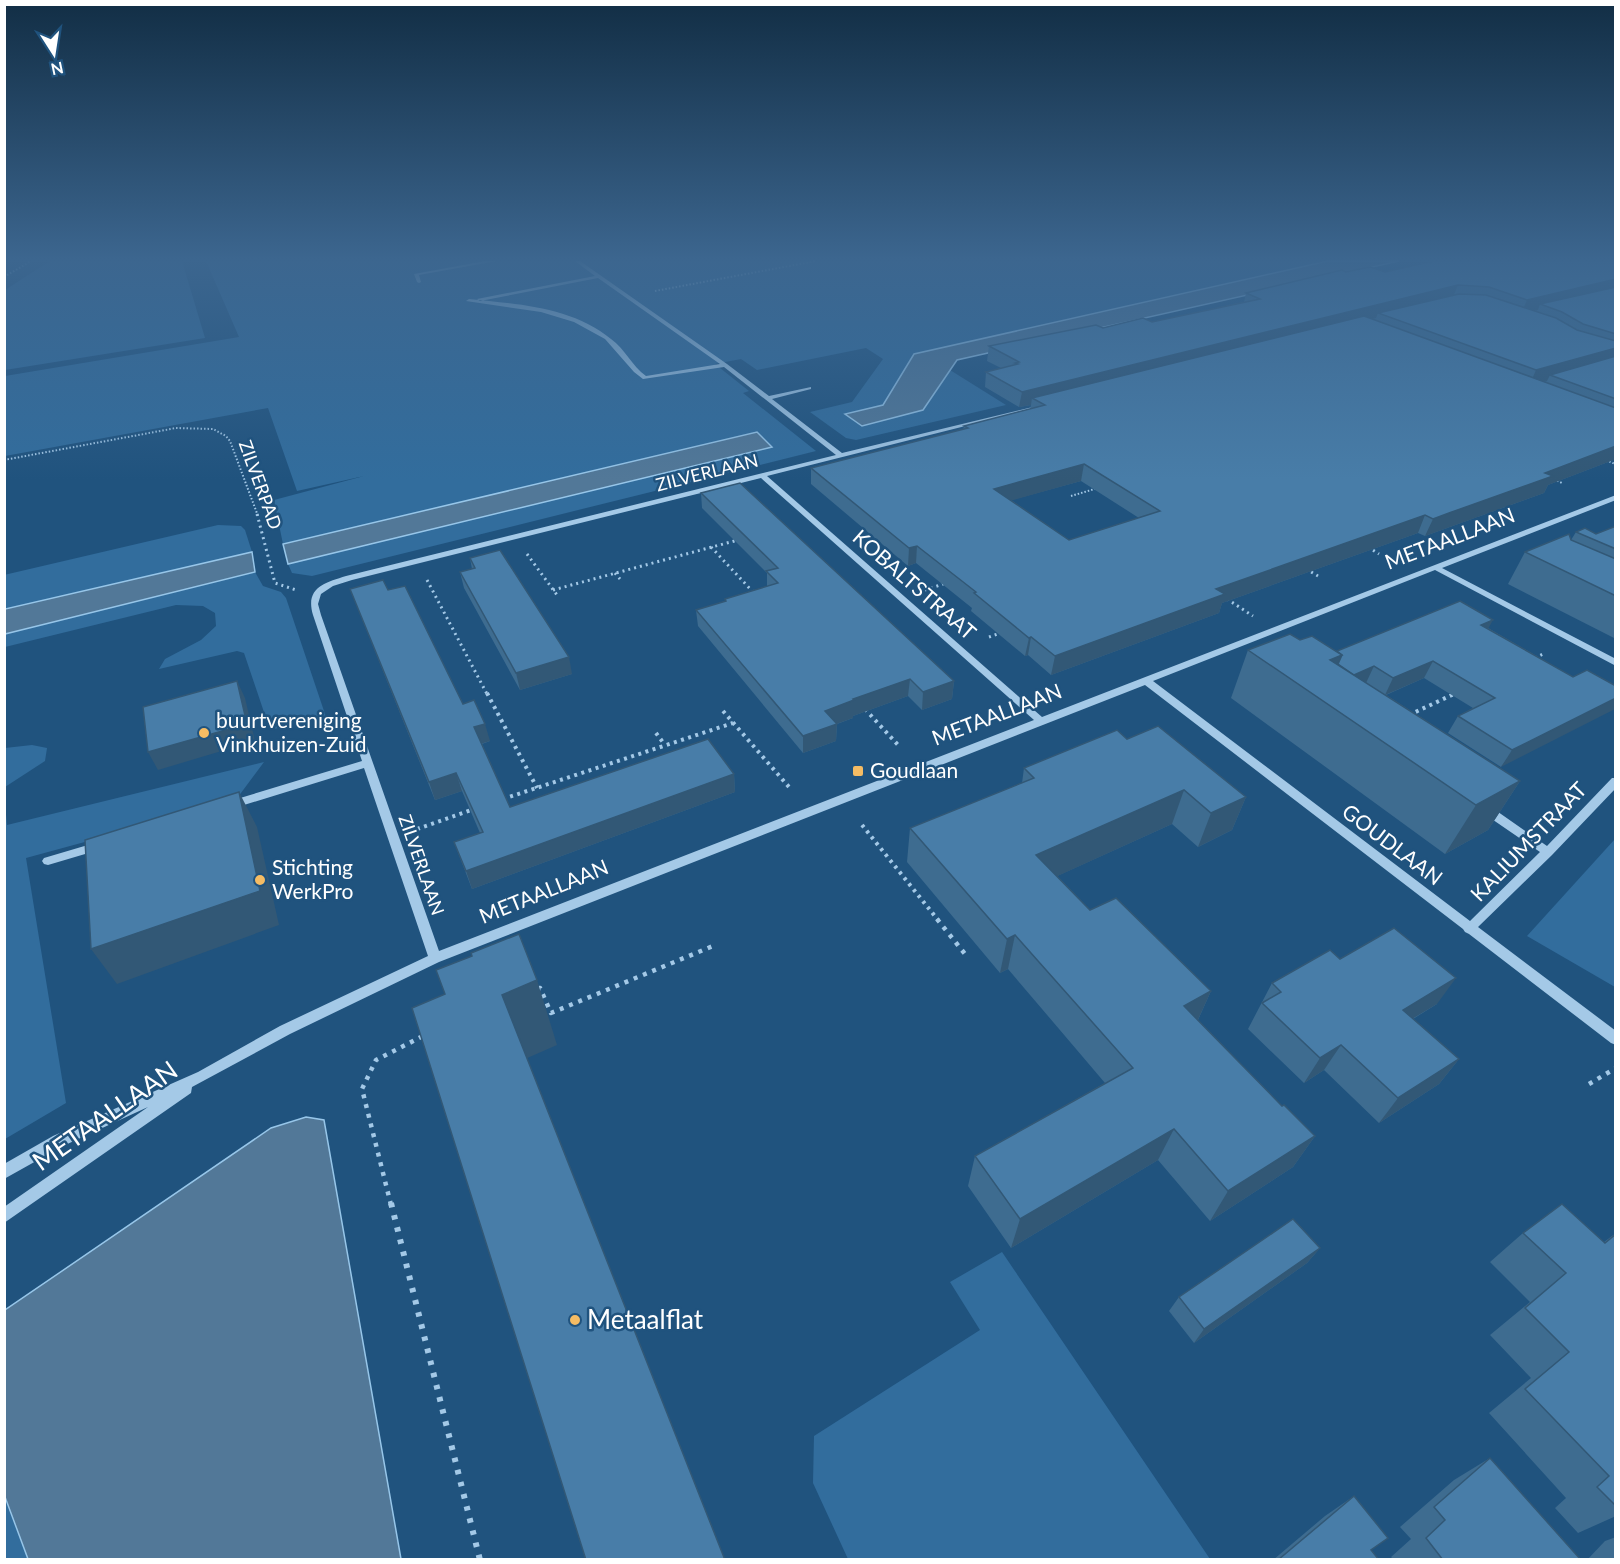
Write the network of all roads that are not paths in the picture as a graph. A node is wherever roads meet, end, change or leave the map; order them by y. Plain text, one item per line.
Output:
1 (601, 334) edge
2 (681, 334) edge
3 (725, 365) junction
4 (809, 388) dead end
5 (768, 398) junction
6 (1050, 403) edge
7 (842, 456) junction
8 (763, 476) junction
9 (1616, 498) edge
10 (1435, 567) junction
11 (1616, 663) edge
12 (1145, 680) junction
13 (1041, 721) junction
14 (368, 763) junction
15 (1616, 781) edge
16 (1476, 803) edge
17 (220, 808) edge
18 (105, 844) edge
19 (1548, 852) junction
20 (48, 861) dead end
21 (1469, 929) junction
22 (435, 957) junction
23 (1616, 1039) edge
24 (203, 1076) junction
25 (4, 1172) edge
26 (4, 1216) edge

1 - 3 street
2 - 3 street
3 - 5 street
4 - 5 street
5 - 7 street
6 - 7 street, ZILVERLAAN
7 - 8 street, ZILVERLAAN
8 - 13 street, KOBALTSTRAAT
8 - 14 street, ZILVERLAAN
9 - 10 street, METAALLAAN
10 - 11 street
10 - 12 street, METAALLAAN
12 - 13 street, METAALLAAN
12 - 21 street, GOUDLAAN
13 - 22 street, METAALLAAN
14 - 17 street
14 - 22 street, ZILVERLAAN
15 - 19 street, KALIUMSTRAAT
16 - 19 street
18 - 20 street
19 - 21 street, KALIUMSTRAAT
21 - 23 street, GOUDLAAN
22 - 24 street, METAALLAAN
24 - 25 street, METAALLAAN
24 - 26 street, METAALLAAN

